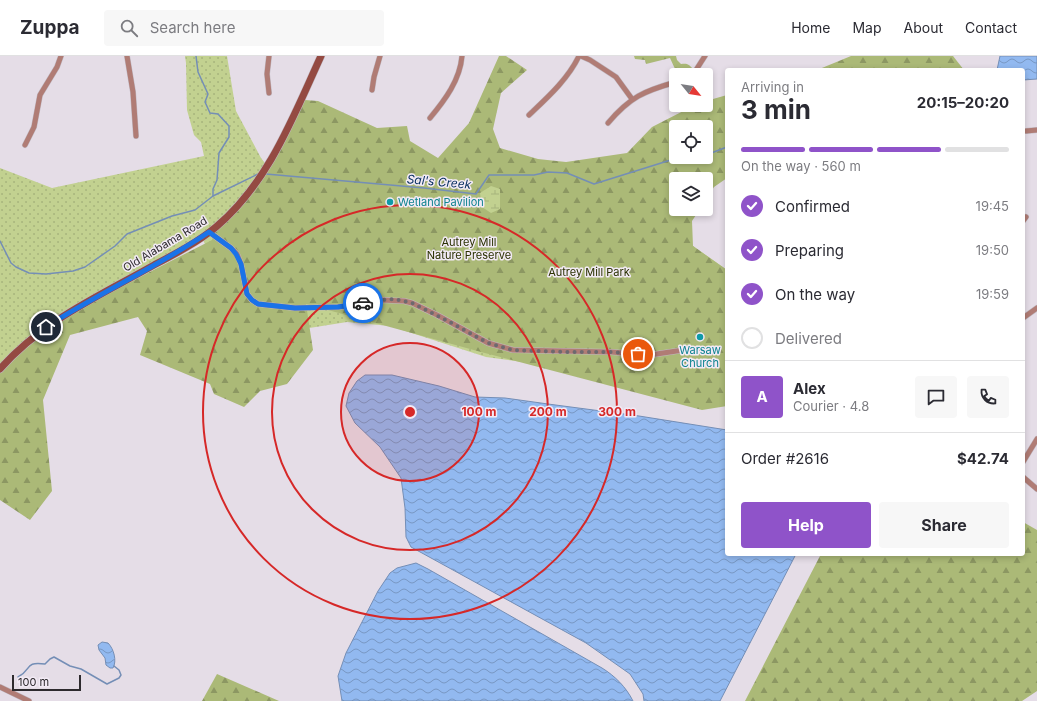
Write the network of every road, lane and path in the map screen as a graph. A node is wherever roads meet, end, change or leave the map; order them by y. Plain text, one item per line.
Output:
1 (61, 56) edge
2 (127, 56) edge
3 (269, 56) edge
4 (321, 56) edge
5 (380, 56) edge
6 (462, 56) edge
7 (580, 56) edge
8 (705, 56) edge
9 (697, 68) edge
10 (669, 84) edge
11 (372, 90) dead end
12 (269, 93) dead end
13 (632, 100) junction
14 (529, 114) dead end
15 (430, 118) dead end
16 (608, 123) dead end
17 (1037, 130) edge
18 (1026, 131) dead end
19 (136, 136) dead end
20 (25, 145) dead end
21 (209, 232) junction
22 (1037, 308) edge
23 (1025, 317) edge
24 (704, 350) dead end
25 (0, 369) edge
26 (1037, 439) edge
27 (1025, 459) edge
28 (1025, 479) edge
29 (1037, 489) edge
30 (0, 687) edge
31 (29, 701) edge

1 - 20 street
2 - 19 street
3 - 12 street
4 - 21 main road, Old Alabama Road
5 - 11 street
6 - 15 street
7 - 13 street
7 - 14 street
8 - 9 street
10 - 13 street
13 - 16 street
17 - 18 street
21 - 24 street
21 - 25 main road, Old Alabama Road
22 - 23 street
26 - 27 street
28 - 29 street
30 - 31 street

